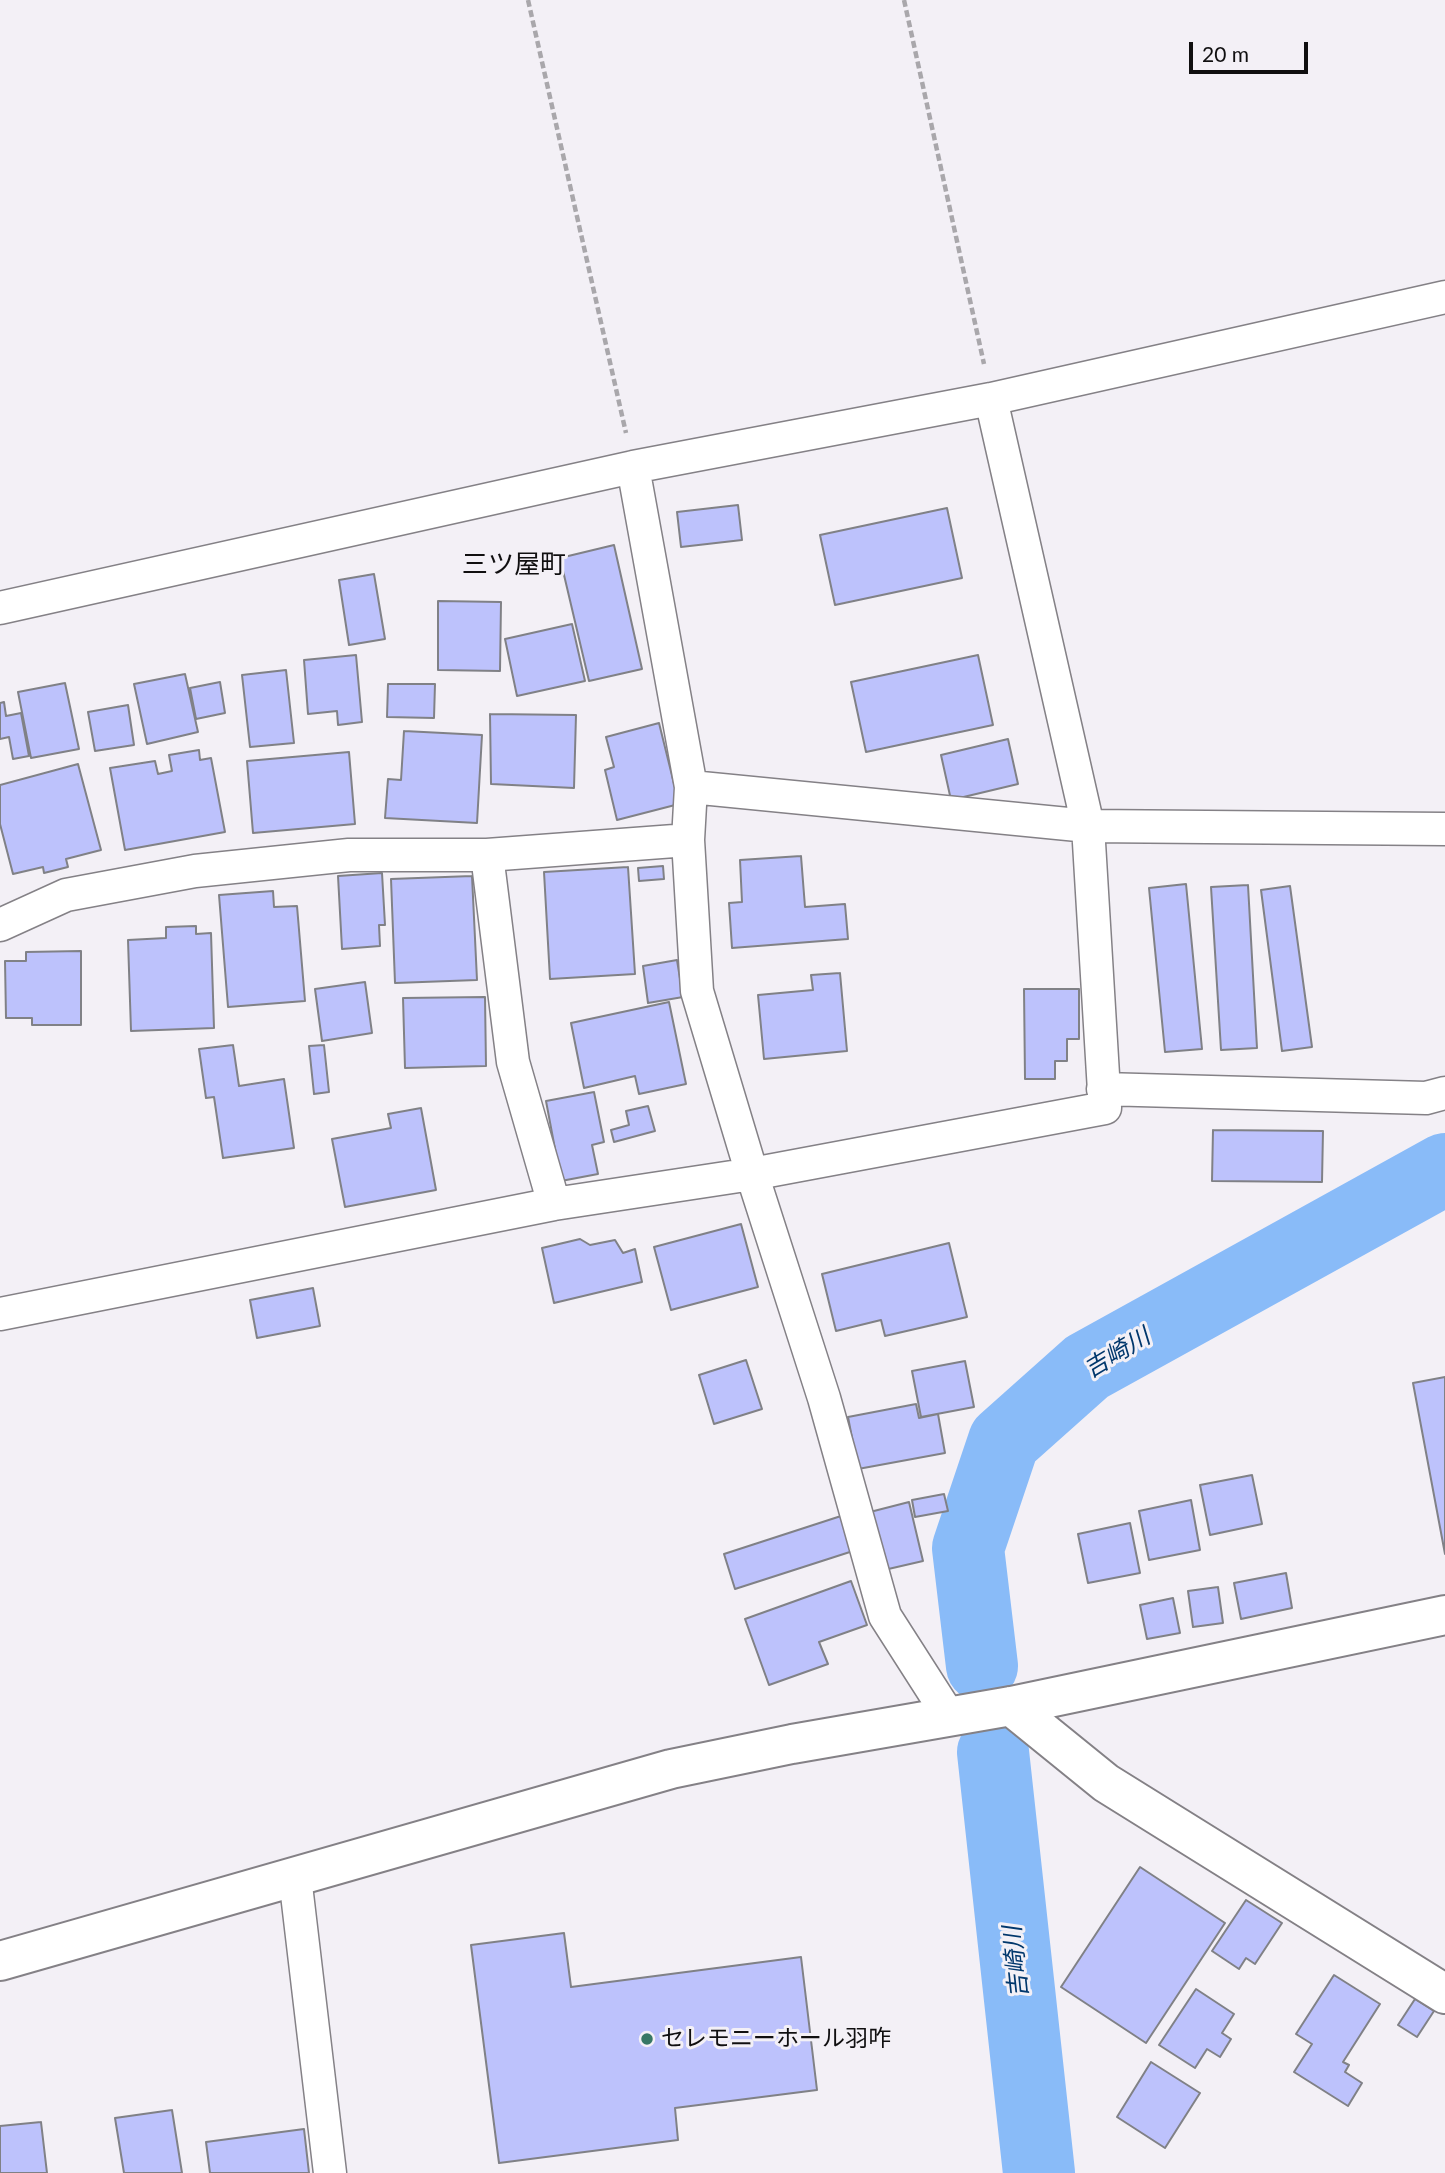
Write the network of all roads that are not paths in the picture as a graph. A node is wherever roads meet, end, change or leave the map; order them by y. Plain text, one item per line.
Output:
1 (1445, 297) edge
2 (991, 399) junction
3 (633, 467) junction
4 (0, 608) edge
5 (691, 787) junction
6 (1088, 827) junction
7 (1445, 829) edge
8 (688, 840) junction
9 (487, 855) junction
10 (0, 925) edge
11 (1103, 1089) junction
12 (1445, 1093) edge
13 (752, 1174) junction
14 (554, 1204) junction
15 (0, 1314) edge
16 (1445, 1615) edge
17 (1011, 1706) junction
18 (949, 1716) junction
19 (295, 1877) junction
20 (0, 1961) edge
21 (1445, 1994) edge
22 (330, 2173) edge

1 - 2 street
2 - 3 street
2 - 6 street
3 - 4 street
3 - 5 street
5 - 6 street
5 - 8 street
6 - 7 street
6 - 11 street
8 - 9 street
8 - 13 street
9 - 10 street
9 - 14 street
11 - 12 street
11 - 13 street
13 - 14 street
13 - 18 street
14 - 15 street
16 - 17 street
17 - 18 street
17 - 21 street
18 - 19 street
19 - 20 street
19 - 22 street

